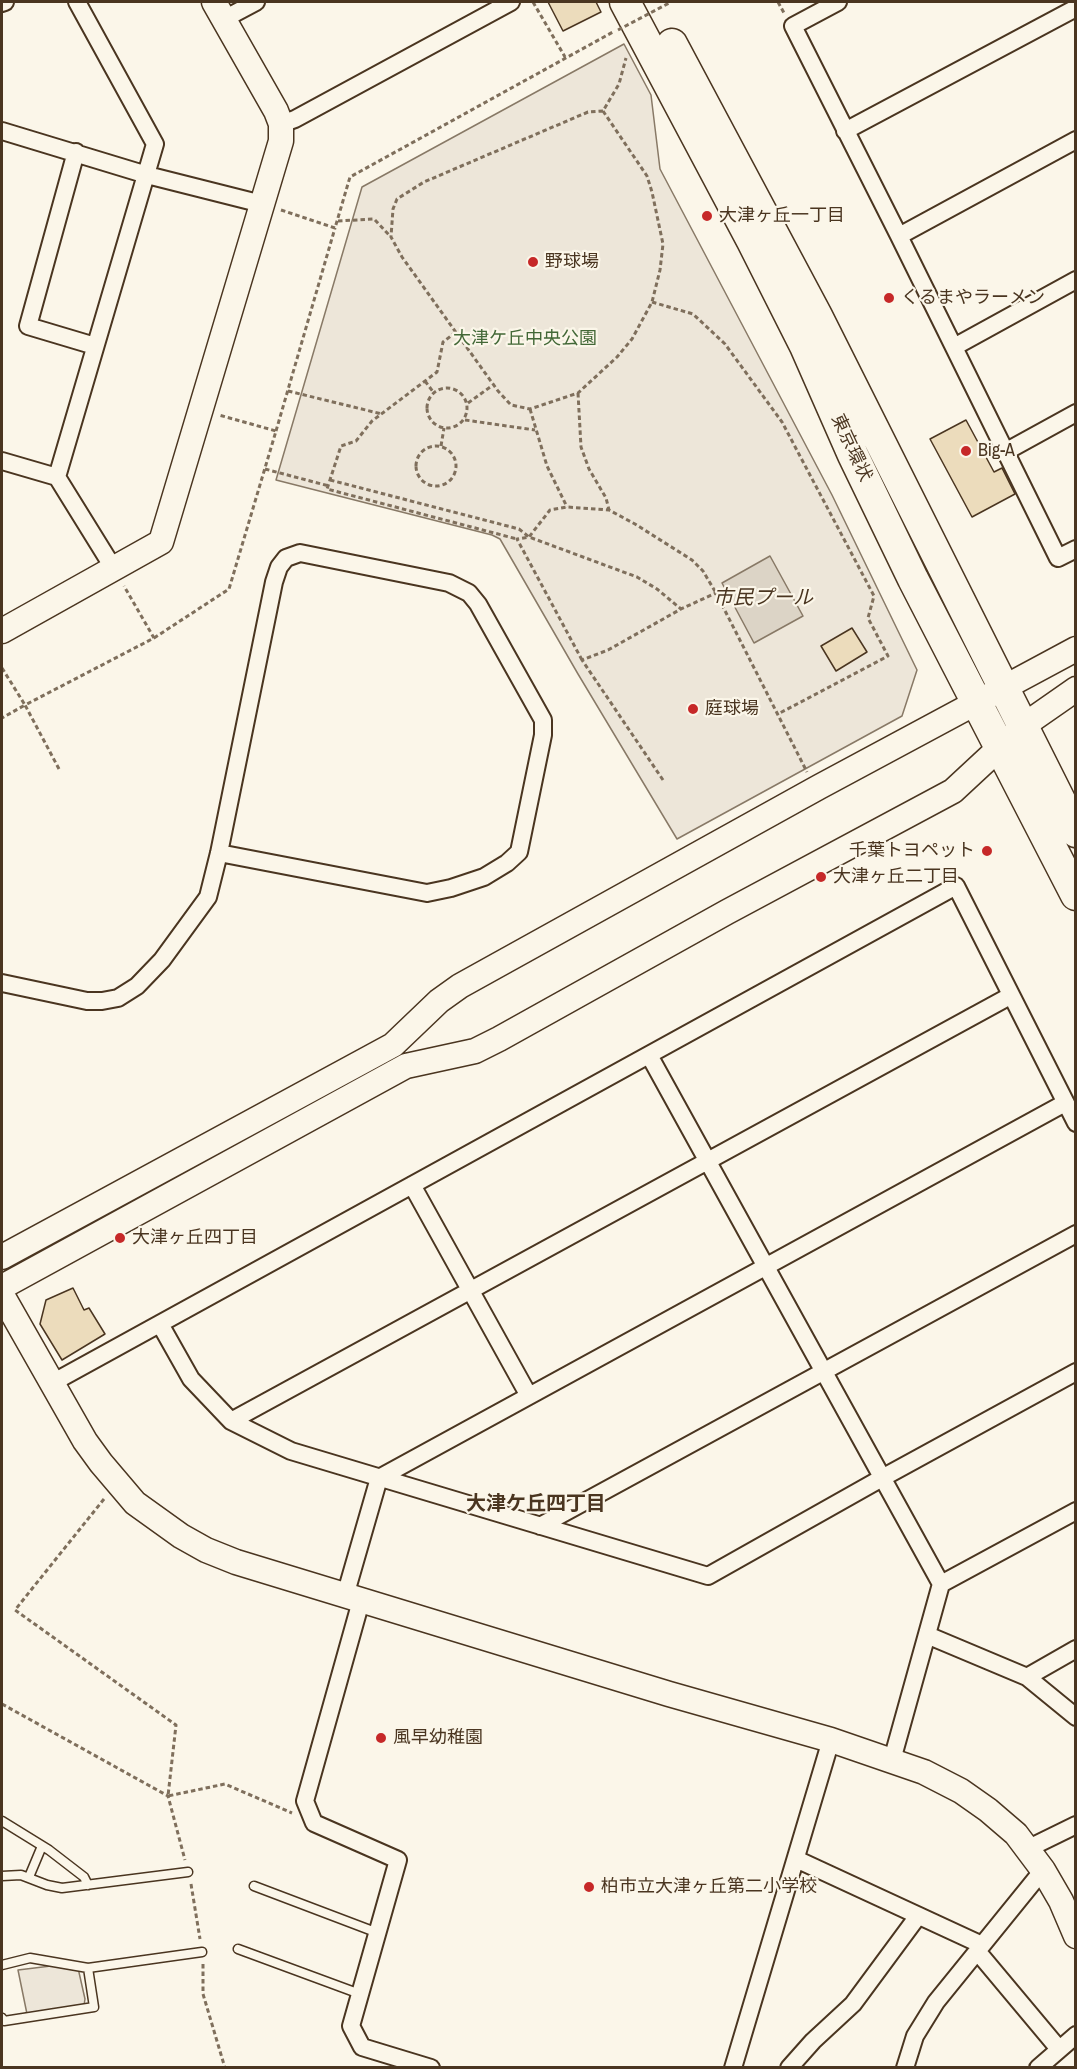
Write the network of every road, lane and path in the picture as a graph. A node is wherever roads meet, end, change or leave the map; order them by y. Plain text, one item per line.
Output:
1 (77, 2) edge
2 (256, 2) edge
3 (511, 2) edge
4 (533, 2) edge
5 (626, 2) edge
6 (649, 2) edge
7 (671, 2) edge
8 (838, 2) edge
9 (1076, 8) edge
10 (219, 10) edge
11 (627, 54) dead end
12 (566, 57) junction
13 (603, 111) junction
14 (281, 124) junction
15 (2, 131) edge
16 (845, 131) junction
17 (1076, 140) edge
18 (76, 152) junction
19 (147, 175) junction
20 (262, 204) junction
21 (337, 221) junction
22 (335, 228) junction
23 (899, 236) junction
24 (391, 237) junction
25 (1076, 280) edge
26 (652, 302) junction
27 (456, 332) junction
28 (96, 346) junction
29 (954, 347) junction
30 (425, 381) junction
31 (494, 385) junction
32 (288, 391) junction
33 (434, 393) junction
34 (578, 393) junction
35 (468, 403) junction
36 (200, 409) junction
37 (530, 409) junction
38 (1076, 413) edge
39 (382, 414) junction
40 (465, 420) junction
41 (444, 428) junction
42 (276, 431) junction
43 (535, 431) junction
44 (441, 446) junction
45 (1005, 452) junction
46 (2, 461) edge
47 (265, 469) junction
48 (57, 477) junction
49 (330, 480) junction
50 (329, 486) junction
51 (567, 507) junction
52 (609, 510) junction
53 (529, 537) junction
54 (517, 539) junction
55 (1076, 549) edge
56 (114, 569) junction
57 (716, 593) junction
58 (681, 609) junction
59 (2, 631) edge
60 (154, 638) junction
61 (1076, 649) edge
62 (582, 660) junction
63 (2, 668) edge
64 (1005, 688) junction
65 (1076, 689) edge
66 (976, 704) junction
67 (26, 705) junction
68 (778, 714) junction
69 (2, 718) edge
70 (1023, 726) junction
71 (998, 747) junction
72 (59, 769) dead end
73 (808, 773) dead end
74 (663, 780) dead end
75 (1076, 832) edge
76 (219, 853) junction
77 (1076, 895) edge
78 (2, 983) edge
79 (1010, 996) junction
80 (649, 1055) junction
81 (1065, 1103) junction
82 (1076, 1124) edge
83 (708, 1160) junction
84 (412, 1185) junction
85 (1076, 1234) edge
86 (2, 1257) edge
87 (765, 1266) junction
88 (2, 1287) edge
89 (471, 1290) junction
90 (2, 1295) edge
91 (160, 1324) junction
92 (822, 1371) junction
93 (1076, 1372) edge
94 (52, 1383) junction
95 (529, 1396) junction
96 (231, 1421) junction
97 (379, 1478) junction
98 (882, 1478) junction
99 (117, 1484) junction
100 (1076, 1511) edge
101 (540, 1526) junction
102 (941, 1584) junction
103 (353, 1598) junction
104 (927, 1635) junction
105 (1076, 1649) edge
106 (1027, 1677) junction
107 (2, 1704) edge
108 (1076, 1718) edge
109 (831, 1740) junction
110 (892, 1760) junction
111 (168, 1796) junction
112 (295, 1814) dead end
113 (2, 1821) edge
114 (1076, 1825) edge
115 (42, 1846) junction
116 (1028, 1849) junction
117 (796, 1859) junction
118 (1043, 1870) junction
119 (188, 1872) junction
120 (2, 1876) edge
121 (29, 1877) junction
122 (88, 1885) junction
123 (254, 1886) dead end
124 (918, 1916) junction
125 (378, 1933) junction
126 (1076, 1936) edge
127 (980, 1948) junction
128 (238, 1949) dead end
129 (202, 1952) junction
130 (2, 1965) edge
131 (88, 1968) junction
132 (360, 1994) junction
133 (2, 2018) edge
134 (1076, 2036) edge
135 (1059, 2049) junction
136 (225, 2067) edge
137 (431, 2067) edge
138 (733, 2067) edge
139 (789, 2067) edge
140 (905, 2067) edge
141 (1038, 2067) edge

1 - 19 street
2 - 10 street
3 - 14 street
4 - 12 path
5 - 66 highway, 東京環状
6 - 64 highway, 東京環状
7 - 12 path, bridge
8 - 16 street
9 - 16 street
10 - 14 street
11 - 13 path
12 - 21 path
13 - 24 path
13 - 26 path
14 - 20 street
15 - 18 street
16 - 23 street
17 - 23 street
18 - 19 street
18 - 28 street
19 - 20 street
19 - 28 street
20 - 22 path
20 - 36 street
21 - 22 path
21 - 24 path
22 - 32 path
23 - 29 street
24 - 27 path
25 - 29 street
26 - 34 path
26 - 68 path
27 - 30 path
27 - 31 path
28 - 48 street
29 - 45 street
30 - 33 path
30 - 39 path
31 - 35 path
31 - 37 path
32 - 39 path
32 - 42 path
33 - 35 path
33 - 41 path
34 - 37 path
34 - 52 path
35 - 40 path
36 - 42 path
36 - 56 street
37 - 43 path
38 - 45 street
39 - 49 path
40 - 41 path
40 - 43 path
41 - 44 path
42 - 47 path
43 - 51 path
44 - 44 path
45 - 55 street
46 - 48 street
47 - 50 path
47 - 60 path
48 - 56 street
49 - 50 path
49 - 53 path
50 - 54 path
51 - 52 path
51 - 53 path
52 - 57 path
53 - 54 path
53 - 58 path
54 - 62 path
56 - 59 street
56 - 60 path
57 - 58 path
57 - 68 path
58 - 62 path
60 - 67 path
61 - 64 street
62 - 74 path
63 - 67 path
64 - 66 street
64 - 70 highway, 東京環状
65 - 70 street
66 - 71 highway, 東京環状
66 - 86 street
67 - 69 path
67 - 72 path
68 - 73 path
70 - 71 street
70 - 75 highway, 東京環状
71 - 77 highway, 東京環状
71 - 88 street
76 - 76 street
76 - 78 street
79 - 80 street
79 - 81 street
79 - 83 street
80 - 83 street
80 - 84 street
81 - 82 street
81 - 87 street
83 - 87 street
83 - 89 street
84 - 89 street
84 - 91 street
85 - 92 street
87 - 92 street
87 - 95 street
89 - 95 street
89 - 96 street
90 - 94 street
91 - 94 street
91 - 96 street
92 - 98 street
92 - 101 street
93 - 98 street
94 - 99 street
95 - 97 street
96 - 97 street
97 - 101 street
97 - 103 street
98 - 101 street
98 - 102 street
99 - 103 street
99 - 111 path
100 - 102 street
102 - 104 street
103 - 109 street
103 - 125 street
104 - 106 street
104 - 110 street
105 - 106 street
106 - 108 street
107 - 111 path
109 - 110 street
109 - 117 street
110 - 116 street
111 - 112 path
111 - 119 path
113 - 115 lane
114 - 116 street
115 - 121 lane
115 - 122 lane
116 - 118 street
117 - 124 street
117 - 138 street
118 - 126 street
118 - 127 street
119 - 122 lane
119 - 129 path
120 - 121 lane
121 - 122 lane
123 - 125 lane
124 - 127 street
124 - 139 street
125 - 132 street
127 - 135 street
127 - 140 street
128 - 132 lane
129 - 131 lane
129 - 136 path
130 - 131 lane
131 - 133 lane
132 - 137 street
134 - 135 street
135 - 141 street

